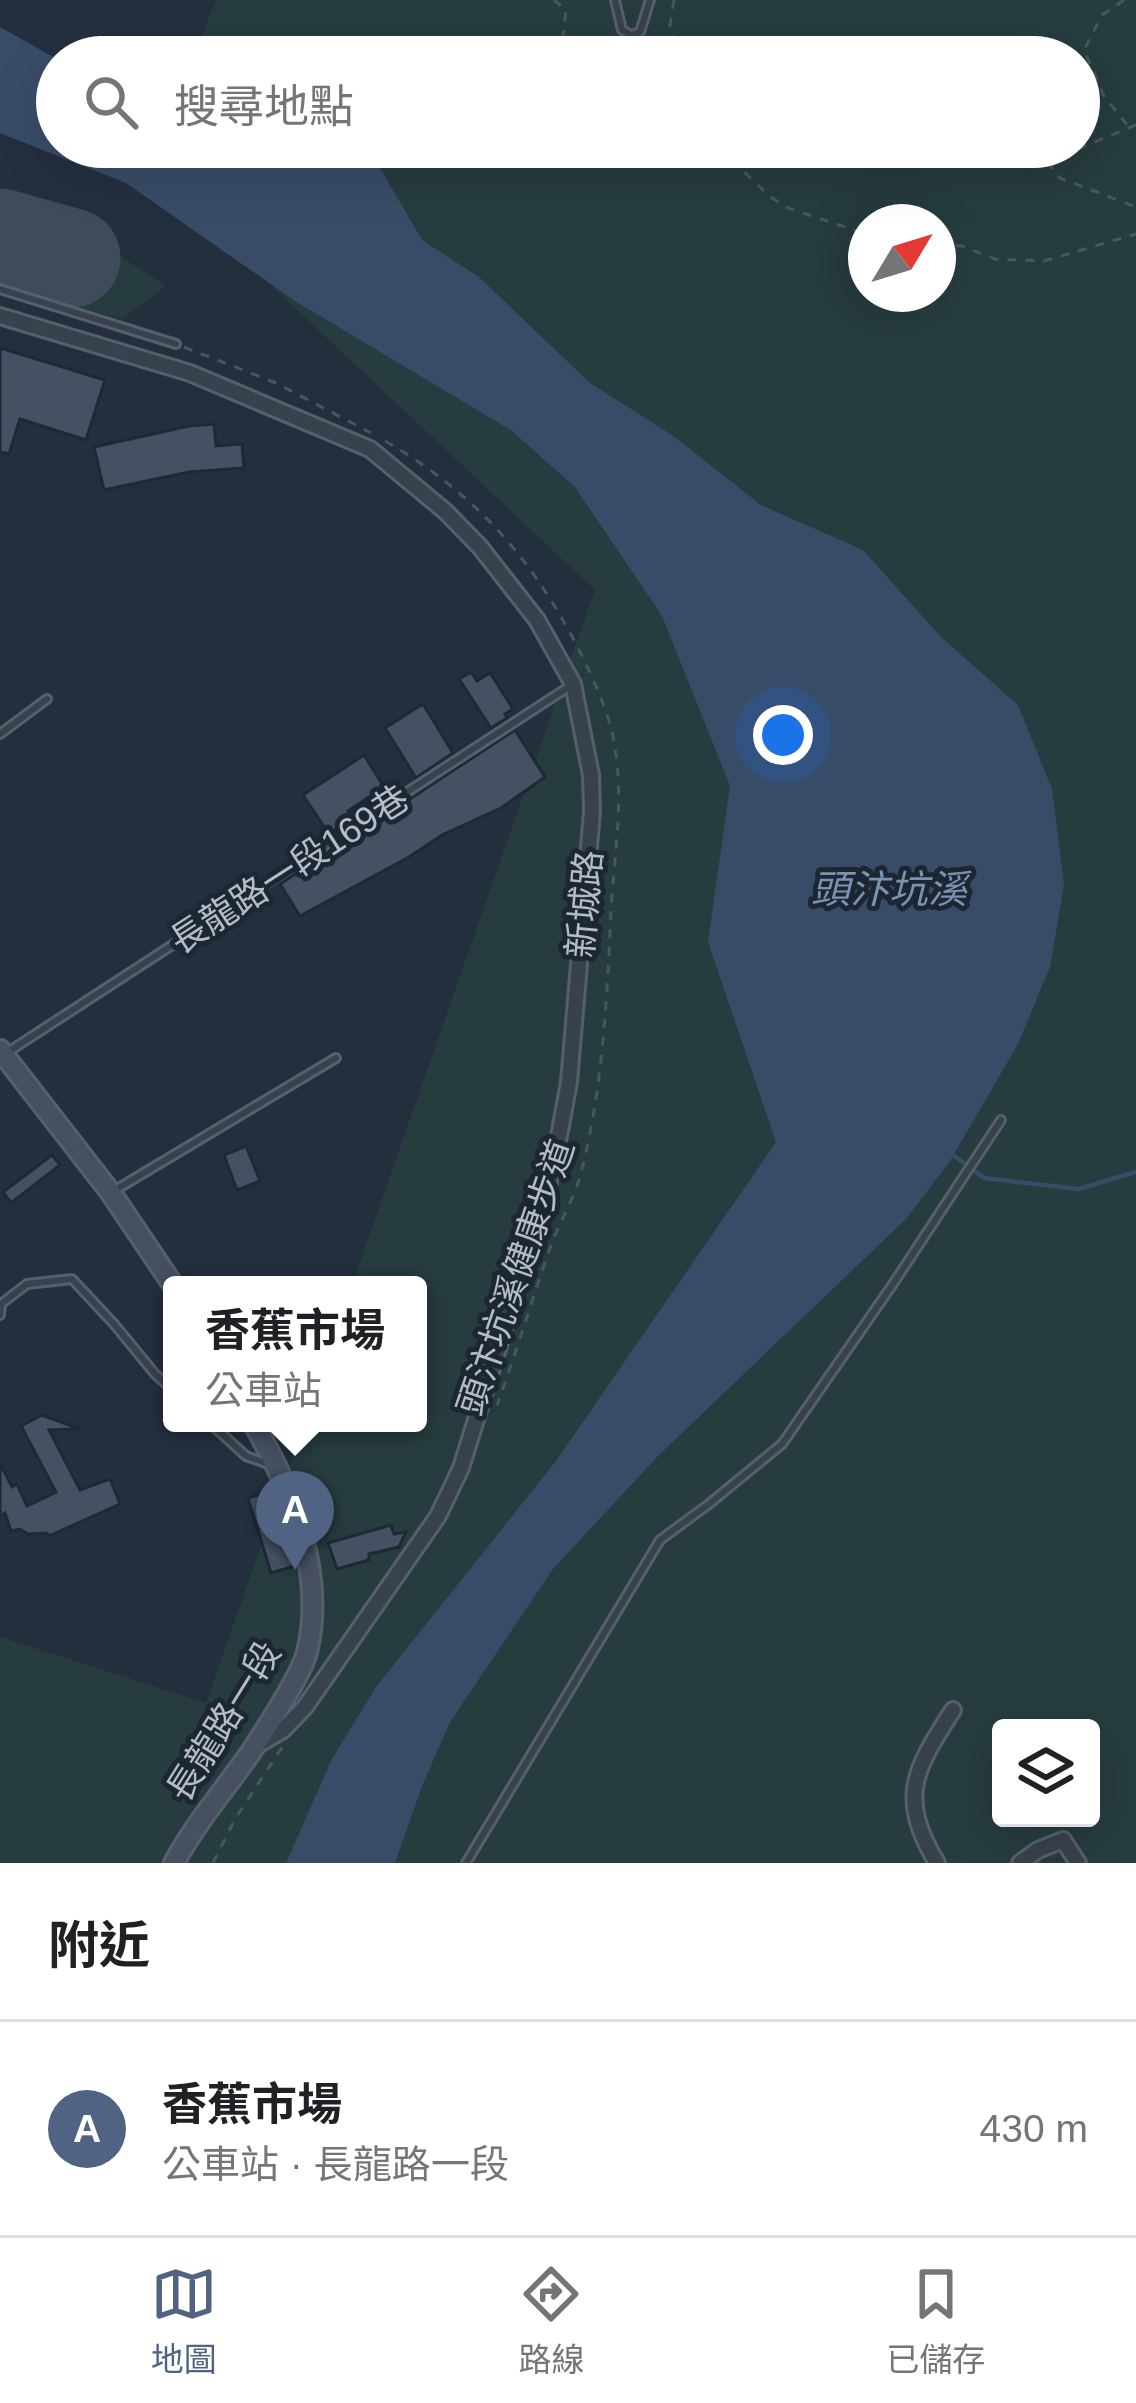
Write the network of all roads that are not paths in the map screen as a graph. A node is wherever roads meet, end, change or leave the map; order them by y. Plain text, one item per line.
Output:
1 (615, 0) edge
2 (650, 0) edge
3 (0, 289) edge
4 (0, 316) edge
5 (176, 344) road end
6 (573, 684) junction
7 (47, 698) dead end
8 (0, 734) edge
9 (2, 1052) edge
10 (335, 1058) dead end
11 (1001, 1120) dead end
12 (111, 1192) junction
13 (167, 1276) edge
14 (0, 1303) edge
15 (0, 1315) edge
16 (163, 1381) edge
17 (220, 1432) edge
18 (259, 1432) edge
19 (280, 1468) junction
20 (953, 1710) dead end
21 (255, 1746) junction
22 (174, 1863) edge
23 (466, 1863) edge
24 (937, 1863) edge
25 (1020, 1863) edge
26 (1078, 1863) edge

1 - 2 lane
3 - 5 lane
4 - 6 street, 新城路
6 - 9 lane, 長龍路一段169巷
6 - 21 street, 新城路
7 - 8 lane
9 - 12 main road
10 - 12 lane
11 - 23 lane
12 - 13 main road
14 - 15 lane
14 - 16 lane
17 - 19 lane
18 - 19 main road, 長龍路一段
19 - 21 main road, 長龍路一段
20 - 24 street
21 - 22 main road, 長龍路一段
25 - 26 street

